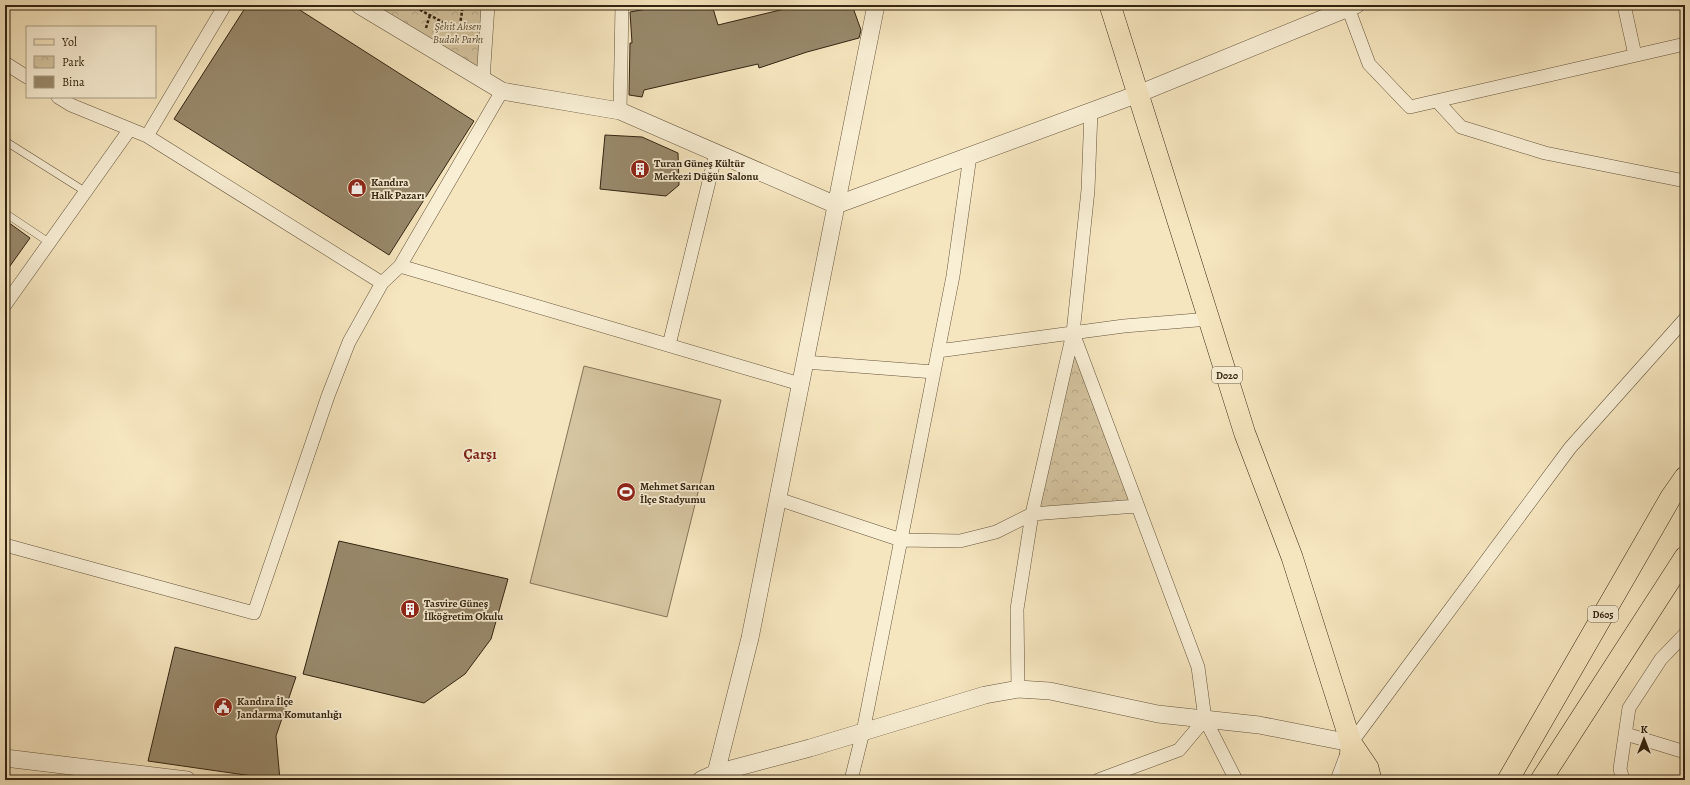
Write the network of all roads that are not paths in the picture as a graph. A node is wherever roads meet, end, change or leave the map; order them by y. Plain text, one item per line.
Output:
1 (225, 5) edge
2 (488, 5) edge
3 (622, 5) edge
4 (876, 5) edge
5 (1110, 5) edge
6 (1624, 5) edge
7 (364, 6) edge
8 (1350, 6) edge
9 (1685, 44) edge
10 (1635, 55) junction
11 (5, 63) edge
12 (26, 76) edge
13 (483, 80) junction
14 (502, 91) junction
15 (1138, 94) junction
16 (59, 98) edge
17 (1437, 101) junction
18 (620, 111) junction
19 (1091, 111) junction
20 (130, 130) junction
21 (146, 136) junction
22 (5, 141) edge
23 (716, 153) junction
24 (970, 156) junction
25 (1685, 181) edge
26 (86, 192) junction
27 (836, 205) junction
28 (5, 213) edge
29 (50, 243) junction
30 (400, 266) junction
31 (382, 283) junction
32 (5, 305) edge
33 (1209, 319) junction
34 (1685, 319) edge
35 (1073, 333) junction
36 (669, 345) junction
37 (938, 352) junction
38 (805, 362) junction
39 (934, 372) junction
40 (800, 384) junction
41 (1685, 476) edge
42 (778, 499) junction
43 (1137, 506) junction
44 (1032, 514) junction
45 (901, 540) junction
46 (5, 545) edge
47 (1685, 557) edge
48 (1685, 634) edge
49 (1018, 689) junction
50 (1205, 719) junction
51 (862, 732) junction
52 (1626, 734) junction
53 (1351, 743) junction
54 (1522, 752) junction
55 (1685, 752) edge
56 (5, 758) edge
57 (1364, 776) edge
58 (708, 777) edge
59 (1103, 779) edge
60 (187, 780) edge
61 (851, 780) edge
62 (1236, 780) edge
63 (1337, 780) edge
64 (1385, 780) edge
65 (1499, 780) edge
66 (1508, 780) edge
67 (1540, 780) edge
68 (1623, 780) edge

1 - 21 street
2 - 13 street
3 - 18 street
4 - 27 street
5 - 15 main road, D020
6 - 10 street
7 - 13 street
8 - 15 street
8 - 17 street
9 - 10 street
10 - 17 street
11 - 12 street
13 - 14 street
14 - 18 street
14 - 30 street
15 - 19 street
15 - 33 main road, D020
16 - 20 street
17 - 25 street
18 - 23 street
19 - 24 street
19 - 35 street
20 - 21 street
20 - 26 street
21 - 31 street
22 - 26 lane
23 - 27 street
23 - 36 street
24 - 27 street
24 - 37 street
26 - 29 street
27 - 38 street
28 - 29 lane
29 - 32 street
30 - 31 street
30 - 36 street
31 - 46 street
33 - 35 street
33 - 53 main road, D020
34 - 53 street
35 - 37 street
35 - 43 street
35 - 44 street
36 - 40 street
37 - 39 street
38 - 39 street
38 - 40 street
39 - 45 street
40 - 42 street
41 - 54 main road, D605
42 - 45 street
42 - 58 street
43 - 44 street
43 - 50 street
44 - 45 street
44 - 49 street
45 - 51 street
47 - 67 main road
48 - 52 street
49 - 50 street
49 - 51 street
50 - 53 street
50 - 59 street
50 - 62 street
51 - 58 street
51 - 61 street
52 - 55 street
52 - 68 street
53 - 57 main road, D020
53 - 63 street
54 - 65 main road
54 - 66 main road, D605
56 - 60 street
57 - 64 main road

